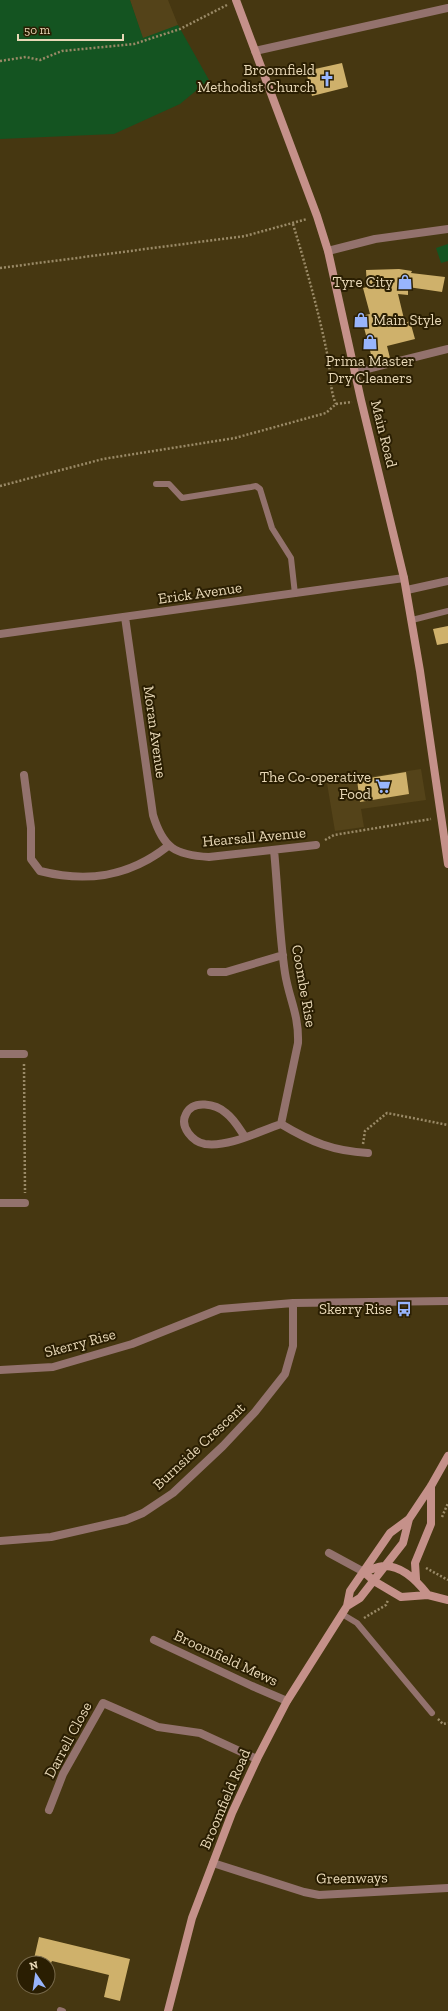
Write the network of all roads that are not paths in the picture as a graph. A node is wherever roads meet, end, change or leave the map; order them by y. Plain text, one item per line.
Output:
1 (236, 0) edge
2 (448, 8) edge
3 (255, 51) junction
4 (448, 228) edge
5 (328, 251) junction
6 (448, 349) edge
7 (355, 372) junction
8 (156, 484) dead end
9 (404, 578) junction
10 (448, 581) edge
11 (407, 590) junction
12 (295, 594) junction
13 (448, 611) edge
14 (126, 617) junction
15 (412, 620) junction
16 (0, 634) edge
17 (24, 775) dead end
18 (316, 845) road end
19 (168, 846) junction
20 (274, 850) junction
21 (448, 864) edge
22 (283, 955) junction
23 (211, 972) dead end
24 (0, 1054) edge
25 (24, 1054) road end
26 (281, 1124) junction
27 (245, 1137) junction
28 (365, 1153) road end
29 (0, 1203) edge
30 (25, 1203) road end
31 (448, 1301) edge
32 (293, 1303) junction
33 (0, 1370) edge
34 (448, 1456) edge
35 (431, 1486) junction
36 (409, 1518) junction
37 (0, 1541) edge
38 (329, 1553) dead end
39 (385, 1566) junction
40 (364, 1572) junction
41 (416, 1579) junction
42 (374, 1581) junction
43 (428, 1595) junction
44 (448, 1600) edge
45 (345, 1610) junction
46 (154, 1640) dead end
47 (287, 1701) junction
48 (432, 1713) dead end
49 (257, 1759) junction
50 (49, 1810) dead end
51 (213, 1863) junction
52 (448, 1888) edge
53 (168, 2011) edge

1 - 3 main road, Main Road
2 - 3 street
3 - 5 main road, Main Road
4 - 5 street
5 - 7 main road, Main Road
6 - 7 street
7 - 9 main road, Main Road
8 - 12 lane
9 - 11 main road, Main Road
9 - 12 street, Erick Avenue
10 - 11 street
11 - 15 main road, Main Road
12 - 14 street, Erick Avenue
13 - 15 lane
14 - 16 street, Erick Avenue
14 - 19 street, Moran Avenue
15 - 21 main road, Main Road
17 - 19 street
18 - 20 street, Hearsall Avenue
19 - 20 street, Hearsall Avenue
20 - 22 street, Coombe Rise
22 - 23 street
22 - 26 street, Coombe Rise
24 - 25 street
26 - 27 street
26 - 28 street
27 - 27 street
29 - 30 street
31 - 32 street, Skerry Rise
32 - 33 street, Skerry Rise
32 - 37 street, Burnside Crescent
34 - 35 main road, Broomfield Road
35 - 36 main road, Broomfield Road
35 - 41 main road
36 - 39 main road, Broomfield Road
36 - 40 main road, Broomfield Road
38 - 40 street
39 - 40 main road
39 - 41 main road
39 - 42 main road, Broomfield Road
40 - 42 main road
40 - 45 main road, Broomfield Road
41 - 43 main road
42 - 43 main road
42 - 45 main road, Broomfield Road
43 - 44 main road
45 - 47 main road, Broomfield Road
45 - 48 lane
46 - 47 street, Broomfield Mews
47 - 49 main road, Broomfield Road
49 - 50 street, Darrell Close
49 - 51 main road, Broomfield Road
51 - 52 street, Greenways
51 - 53 main road, Broomfield Road

